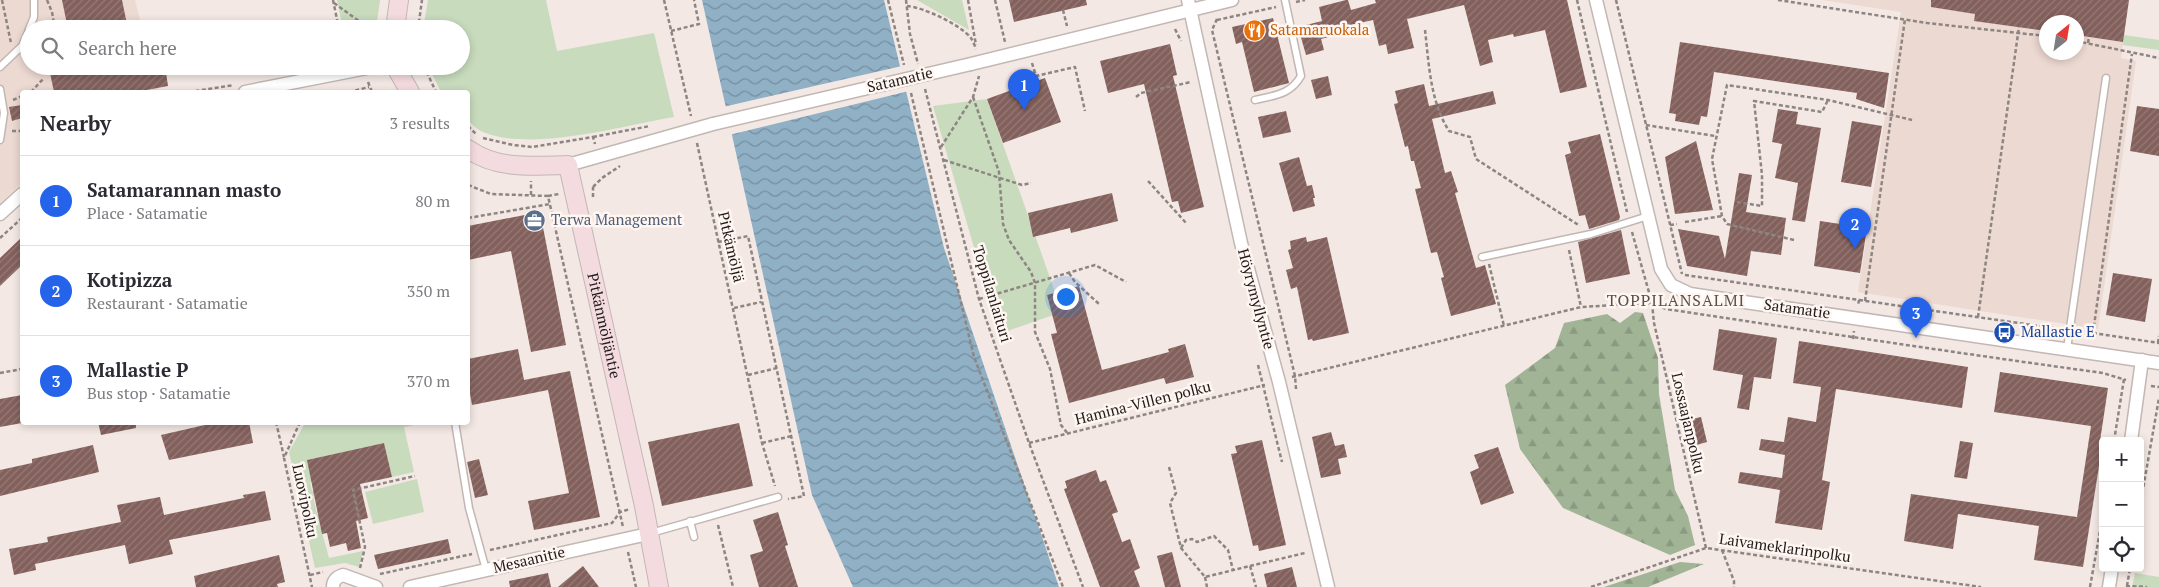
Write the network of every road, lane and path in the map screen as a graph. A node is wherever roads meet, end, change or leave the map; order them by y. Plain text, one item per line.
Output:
1 (2, 0) edge
2 (34, 0) edge
3 (47, 0) edge
4 (399, 0) edge
5 (422, 0) edge
6 (664, 0) edge
7 (694, 0) edge
8 (889, 0) edge
9 (906, 0) edge
10 (968, 0) edge
11 (995, 0) edge
12 (1232, 0) edge
13 (1306, 0) edge
14 (1577, 0) edge
15 (1596, 0) edge
16 (1616, 0) edge
17 (1778, 0) edge
18 (334, 2) edge
19 (1285, 2) edge
20 (1213, 4) junction
21 (1189, 5) edge
22 (907, 6) junction
23 (1063, 10) dead end
24 (33, 20) edge
25 (54, 20) edge
26 (337, 20) edge
27 (358, 20) edge
28 (395, 20) edge
29 (419, 20) edge
30 (1217, 20) junction
31 (1905, 20) junction
32 (896, 23) dead end
33 (1067, 26) dead end
34 (2019, 27) dead end
35 (1425, 30) dead end
36 (671, 31) junction
37 (2019, 32) junction
38 (2039, 35) edge
39 (2089, 37) dead end
40 (1005, 42) dead end
41 (2084, 42) edge
42 (2088, 43) junction
43 (20, 48) edge
44 (14, 54) junction
45 (2132, 54) junction
46 (2159, 58) edge
47 (1032, 62) dead end
48 (0, 67) edge
49 (920, 72) dead end
50 (906, 73) dead end
51 (980, 74) dead end
52 (332, 75) edge
53 (400, 75) edge
54 (428, 75) edge
55 (44, 78) dead end
56 (2106, 78) dead end
57 (923, 81) dead end
58 (1191, 82) dead end
59 (369, 87) dead end
60 (0, 89) edge
61 (33, 90) edge
62 (256, 90) edge
63 (357, 90) edge
64 (409, 90) edge
65 (435, 90) edge
66 (911, 91) dead end
67 (973, 97) junction
68 (1136, 97) dead end
69 (1255, 100) dead end
70 (1828, 100) junction
71 (1085, 111) dead end
72 (700, 114) dead end
73 (1891, 116) junction
74 (683, 120) dead end
75 (1912, 120) dead end
76 (693, 124) junction
77 (656, 125) dead end
78 (1646, 125) junction
79 (470, 128) edge
80 (1715, 136) junction
81 (592, 137) junction
82 (0, 140) edge
83 (704, 142) dead end
84 (697, 143) junction
85 (688, 146) dead end
86 (941, 147) junction
87 (470, 150) edge
88 (598, 156) junction
89 (944, 160) junction
90 (626, 163) dead end
91 (568, 165) junction
92 (602, 178) junction
93 (1000, 179) junction
94 (1148, 181) dead end
95 (1031, 183) dead end
96 (470, 186) edge
97 (573, 190) junction
98 (20, 196) edge
99 (548, 196) junction
100 (1737, 202) dead end
101 (550, 204) junction
102 (0, 214) edge
103 (1648, 216) junction
104 (1722, 216) junction
105 (470, 218) edge
106 (20, 220) edge
107 (1629, 222) junction
108 (1685, 222) dead end
109 (1187, 224) dead end
110 (1670, 224) junction
111 (1677, 224) dead end
112 (1591, 234) junction
113 (0, 238) edge
114 (1567, 239) junction
115 (1794, 240) dead end
116 (718, 242) junction
117 (1484, 256) joint
118 (1070, 273) junction
119 (1682, 274) dead end
120 (1126, 282) dead end
121 (1035, 283) junction
122 (979, 299) junction
123 (1859, 300) dead end
124 (1865, 301) junction
125 (761, 302) junction
126 (1652, 303) junction
127 (1099, 304) dead end
128 (1581, 307) junction
129 (733, 308) junction
130 (1978, 317) junction
131 (1504, 326) junction
132 (2070, 330) junction
133 (2093, 333) junction
134 (2159, 336) edge
135 (2158, 343) edge
136 (2067, 349) junction
137 (2142, 360) junction
138 (2159, 363) edge
139 (777, 368) junction
140 (20, 369) edge
141 (0, 373) edge
142 (748, 375) junction
143 (1295, 376) junction
144 (2124, 379) junction
145 (1279, 382) junction
146 (2138, 384) junction
147 (2159, 387) edge
148 (1296, 395) dead end
149 (2159, 398) edge
150 (277, 425) edge
151 (299, 425) edge
152 (455, 425) edge
153 (1068, 434) junction
154 (792, 436) junction
155 (2115, 437) edge
156 (2131, 437) edge
157 (762, 443) junction
158 (1029, 443) junction
159 (284, 458) junction
160 (1169, 467) dead end
161 (415, 476) dead end
162 (2144, 483) edge
163 (780, 499) junction
164 (716, 514) junction
165 (690, 521) junction
166 (2101, 527) edge
167 (648, 534) junction
168 (694, 537) dead end
169 (625, 538) junction
170 (1181, 548) junction
171 (1706, 548) junction
172 (1722, 550) junction
173 (1305, 553) dead end
174 (1250, 566) junction
175 (486, 570) junction
176 (1233, 570) junction
177 (360, 572) dead end
178 (2111, 572) edge
179 (2129, 572) edge
180 (1205, 577) junction
181 (312, 587) edge
182 (333, 587) edge
183 (376, 587) edge
184 (410, 587) edge
185 (636, 587) edge
186 (659, 587) edge
187 (733, 587) edge
188 (1063, 587) edge
189 (1083, 587) edge
190 (1207, 587) edge
191 (1256, 587) edge
192 (1328, 587) edge
193 (1591, 587) edge
194 (1734, 587) edge
195 (1981, 587) edge
196 (2090, 587) edge
197 (2109, 587) edge
198 (2126, 587) edge
199 (2147, 587) edge

1 - 44 path
2 - 24 lane
3 - 25 path
4 - 28 street
5 - 29 path
6 - 36 path, Pitkämöljä
7 - 36 path
8 - 32 path
8 - 50 path
9 - 22 path
10 - 22 path
11 - 40 path
12 - 20 street, Satamatie
13 - 19 path
14 - 107 path, Lossaajanpolku
15 - 103 street, Satamatie
16 - 78 path
17 - 31 path
18 - 26 path
18 - 27 path
19 - 30 path
19 - 69 lane
20 - 21 street, Satamatie
20 - 30 path
21 - 76 street, Satamatie, bridge
21 - 145 street, Höyrymyllyntie
22 - 49 path
23 - 33 path
30 - 143 path
31 - 37 path
31 - 73 path
34 - 37 path
35 - 112 path
36 - 76 path, Pitkämöljä
37 - 38 path
37 - 130 path
39 - 42 path
41 - 42 path
42 - 45 path
43 - 44 lane
44 - 48 lane
45 - 46 path
45 - 133 path
47 - 71 path
51 - 67 path
52 - 62 street
53 - 64 street
54 - 65 path
55 - 61 path
56 - 132 lane
57 - 86 path, Toppilanlaituri
58 - 68 path
59 - 63 path
60 - 82 lane
66 - 188 path
67 - 86 path
67 - 93 path
70 - 73 path
70 - 80 path
70 - 100 path
72 - 76 path
73 - 75 path
73 - 124 path
74 - 76 path
76 - 84 path, Pitkämöljä
76 - 88 street, Satamatie
77 - 81 path
78 - 80 path
78 - 110 path
79 - 81 path
80 - 104 path
81 - 88 path
83 - 84 path
84 - 85 path
84 - 116 path, Pitkämöljä
86 - 89 path, Toppilanlaituri
87 - 91 street
88 - 91 street, Satamatie
88 - 92 path
89 - 93 path
89 - 122 path, Toppilanlaituri
90 - 92 path
91 - 97 street, Pitkänmöljäntie
92 - 97 path
93 - 95 path
93 - 121 path
94 - 109 path
96 - 99 path
97 - 99 path
97 - 167 street, Pitkänmöljäntie
98 - 102 street
99 - 101 path
101 - 105 path
101 - 169 path
103 - 107 lane
103 - 136 street, Satamatie
104 - 108 path
104 - 115 path
106 - 113 path
107 - 112 lane
107 - 126 path, Lossaajanpolku
110 - 111 path
110 - 119 path
112 - 114 lane
114 - 117 lane
114 - 128 path
116 - 125 path
116 - 129 path, Pitkämöljä
117 - 131 path
118 - 120 path
118 - 121 path
118 - 127 path
121 - 122 path
121 - 153 path
122 - 158 path, Toppilanlaituri
123 - 124 path
124 - 130 path
125 - 129 path
125 - 139 path
126 - 128 path, Hamina-Villen polku
126 - 144 path
126 - 171 path, Lossaajanpolku
128 - 131 path, Hamina-Villen polku
129 - 142 path, Pitkämöljä
130 - 132 path
131 - 143 path, Hamina-Villen polku
132 - 133 path
132 - 136 lane
133 - 135 path
134 - 135 path
136 - 137 street, Satamatie
137 - 138 street, Satamatie
137 - 146 street
139 - 142 path
139 - 154 path
140 - 141 path
142 - 157 path, Pitkämöljä
143 - 145 path, Hamina-Villen polku
143 - 148 path
144 - 146 path
144 - 155 path
145 - 153 path, Hamina-Villen polku
145 - 192 street, Höyrymyllyntie
146 - 147 path
146 - 156 street
149 - 162 path
150 - 159 path
151 - 159 path, Luovipolku
152 - 175 lane
153 - 158 path, Hamina-Villen polku
154 - 157 path
154 - 163 path
157 - 163 path, Pitkämöljä
158 - 189 path, Toppilanlaituri
159 - 181 path, Luovipolku
160 - 170 path
161 - 177 path
163 - 164 lane
164 - 165 lane
164 - 187 path
165 - 167 lane
165 - 168 lane
166 - 196 path
167 - 169 street, Mesaanitie
167 - 186 street, Pitkänmöljäntie
169 - 175 street, Mesaanitie
169 - 185 path
170 - 176 path
170 - 180 path
171 - 172 path, Laivameklarinpolku
171 - 193 path, Laivameklarinpolku
172 - 194 path
172 - 195 path, Laivameklarinpolku
173 - 174 path
174 - 176 path
174 - 191 path
175 - 184 street, Mesaanitie
176 - 180 path
178 - 197 street
179 - 198 path
180 - 190 path
182 - 183 street
198 - 199 path

